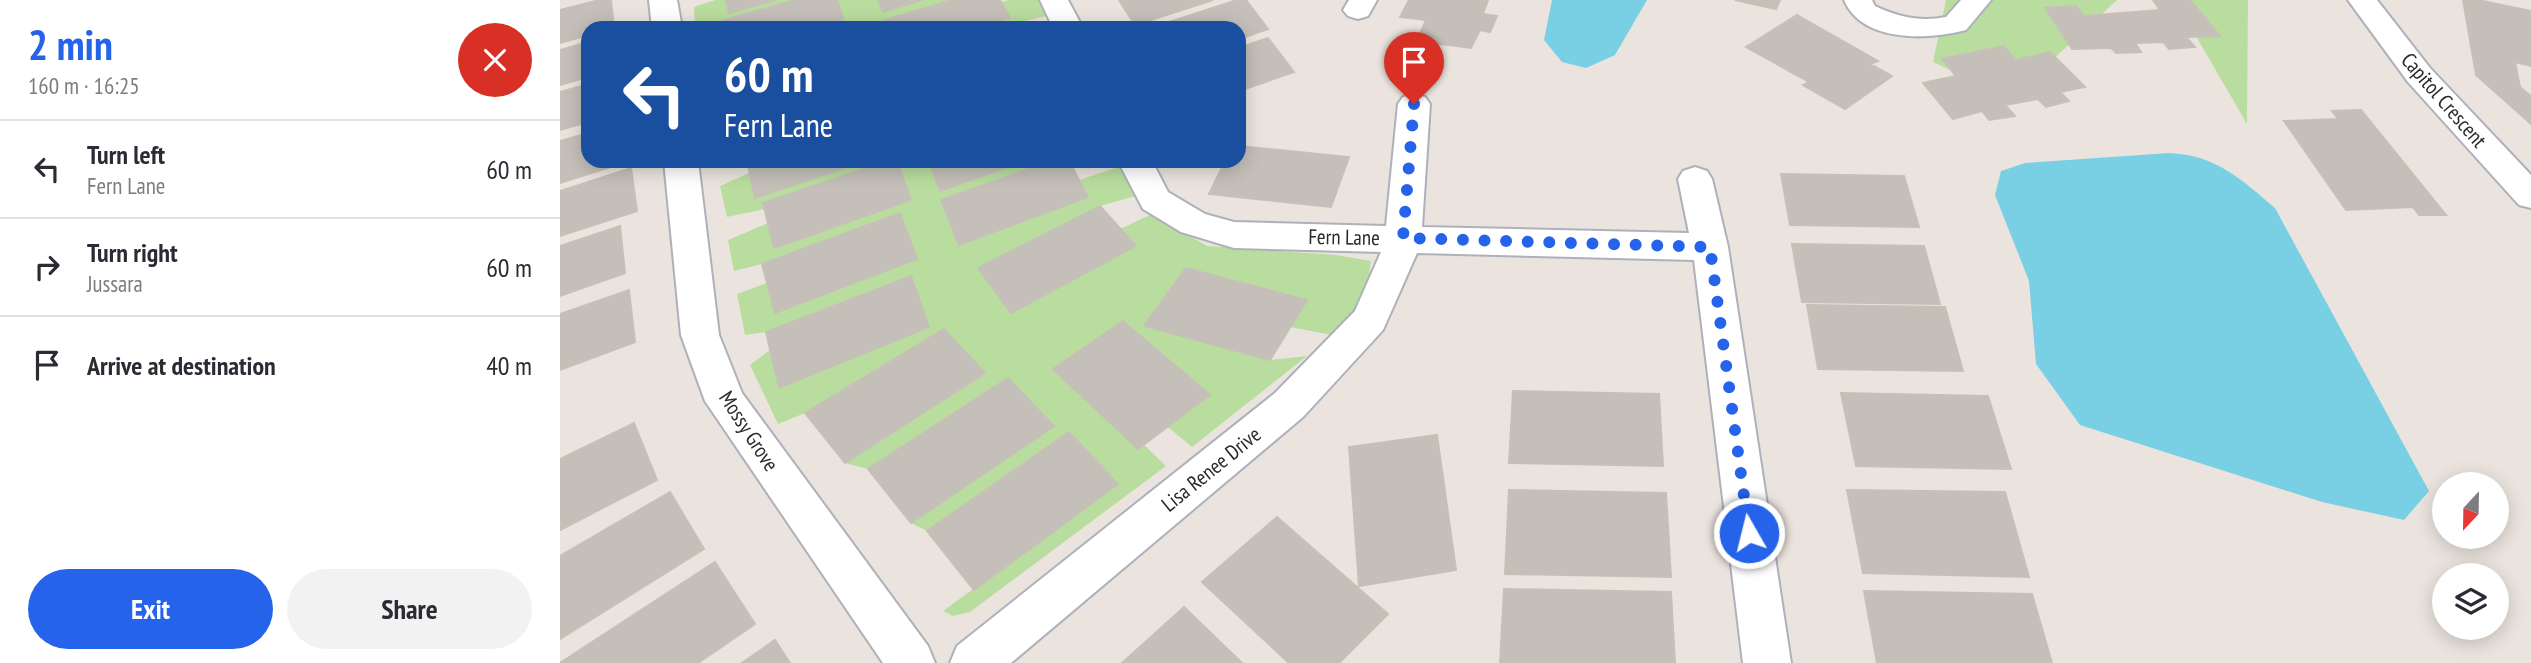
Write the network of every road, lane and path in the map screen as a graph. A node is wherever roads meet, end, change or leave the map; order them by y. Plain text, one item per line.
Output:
1 (663, 0) edge
2 (1054, 0) edge
3 (1858, 0) edge
4 (1977, 0) edge
5 (2362, 0) edge
6 (666, 21) edge
7 (1064, 21) edge
8 (1414, 104) dead end
9 (682, 168) edge
10 (1139, 168) edge
11 (1695, 179) dead end
12 (2531, 196) edge
13 (1403, 238) junction
14 (1710, 247) junction
15 (911, 663) edge
16 (974, 663) edge
17 (1767, 663) edge

1 - 6 street
2 - 7 street
3 - 4 street
5 - 12 street, Capitol Crescent
8 - 13 street, Lisa Renee Drive
9 - 15 street, Mossy Grove
10 - 13 street, Fern Lane
11 - 14 street
13 - 14 street, Fern Lane
13 - 16 street, Lisa Renee Drive
14 - 17 street

